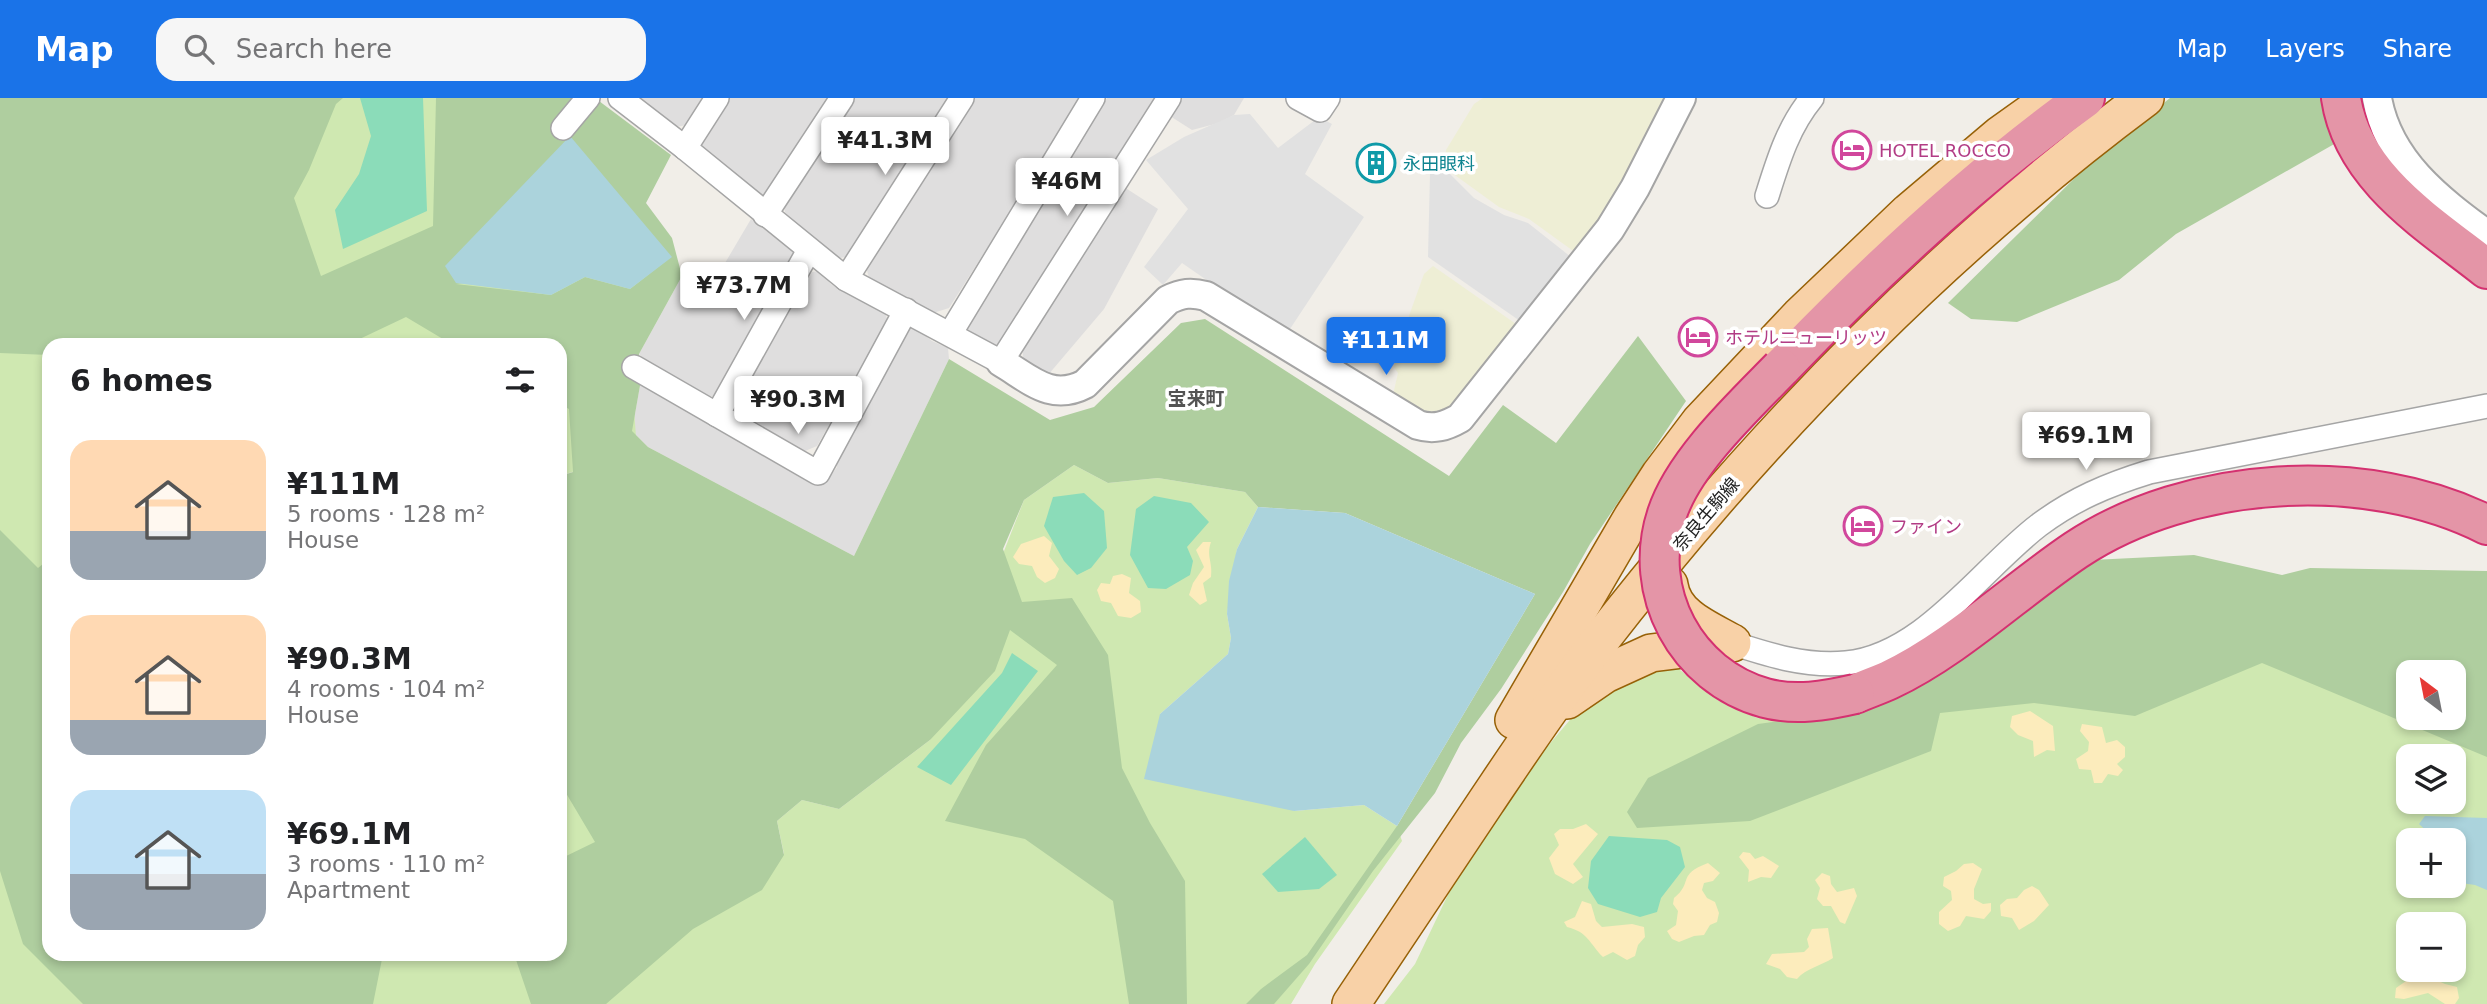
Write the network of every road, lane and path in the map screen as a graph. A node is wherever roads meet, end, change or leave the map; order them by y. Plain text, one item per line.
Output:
1 (588, 98) edge
2 (620, 98) edge
3 (717, 98) edge
4 (842, 98) edge
5 (961, 98) edge
6 (1093, 98) edge
7 (1169, 98) edge
8 (1298, 98) edge
9 (1328, 98) edge
10 (1681, 98) edge
11 (1812, 98) edge
12 (2052, 98) edge
13 (2085, 98) edge
14 (2111, 98) edge
15 (2145, 98) edge
16 (2341, 98) edge
17 (2376, 98) edge
18 (563, 128) dead end
19 (685, 148) junction
20 (1767, 196) dead end
21 (765, 215) junction
22 (2487, 235) edge
23 (808, 250) junction
24 (2487, 270) edge
25 (846, 279) junction
26 (906, 310) junction
27 (950, 334) junction
28 (1001, 362) junction
29 (634, 367) dead end
30 (2487, 406) edge
31 (717, 415) junction
32 (2487, 525) edge
33 (1687, 536) junction
34 (1732, 643) junction
35 (1530, 718) junction
36 (1326, 1004) edge
37 (1350, 1004) edge

1 - 18 street
2 - 19 street
3 - 19 street
4 - 21 street
5 - 25 street
6 - 27 street
7 - 28 street
8 - 9 street
10 - 28 street
11 - 20 street
12 - 35 main road, 奈良生駒線
13 - 32 highway, bridge
14 - 35 main road, 奈良生駒線
15 - 33 main road, 奈良生駒線
16 - 24 highway
17 - 22 street
19 - 21 street
21 - 23 street
23 - 25 street
23 - 31 street
25 - 26 street
26 - 27 street
26 - 31 street
27 - 28 street
29 - 31 street
30 - 34 street
33 - 34 main road
33 - 35 main road, 奈良生駒線
34 - 35 main road
35 - 36 main road, 奈良生駒線
35 - 37 main road, 奈良生駒線

